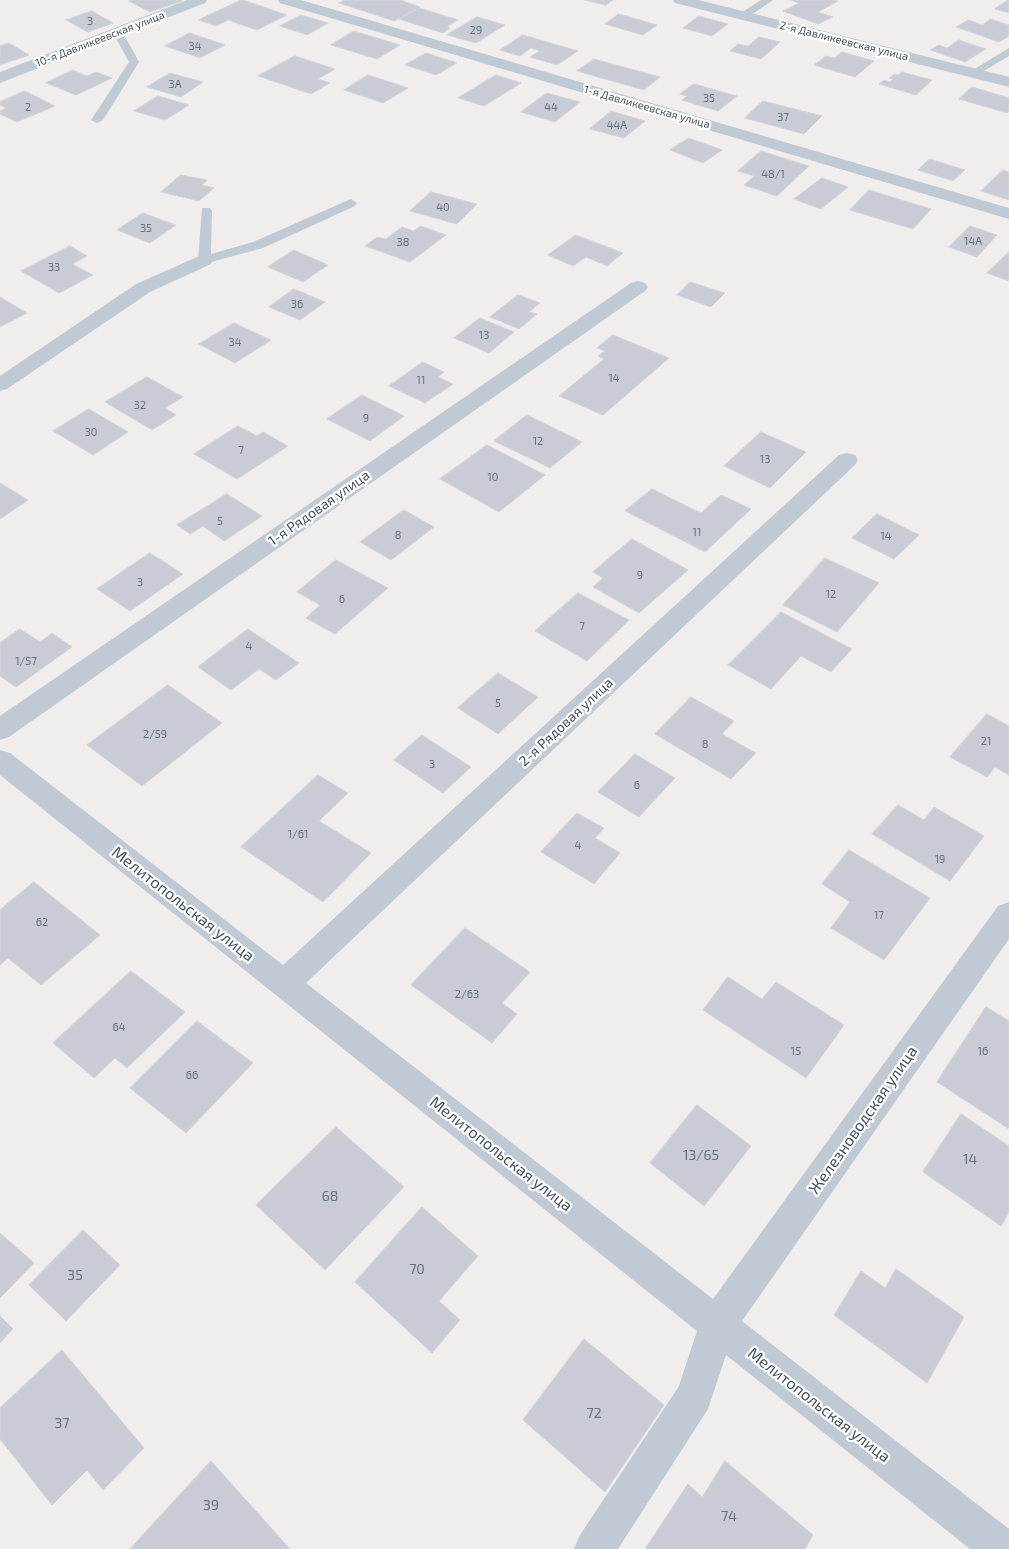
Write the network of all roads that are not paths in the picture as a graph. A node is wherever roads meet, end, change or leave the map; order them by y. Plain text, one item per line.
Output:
1 (200, 0) edge
2 (285, 0) edge
3 (680, 0) edge
4 (768, 0) edge
5 (743, 16) junction
6 (118, 33) junction
7 (1009, 51) edge
8 (973, 73) junction
9 (0, 78) edge
10 (1009, 82) edge
11 (97, 120) dead end
12 (351, 203) dead end
13 (206, 211) dead end
14 (1009, 214) edge
15 (204, 260) junction
16 (638, 287) dead end
17 (0, 385) edge
18 (847, 460) dead end
19 (0, 730) edge
20 (0, 760) edge
21 (1009, 915) edge
22 (284, 983) junction
23 (717, 1325) junction
24 (594, 1549) edge
25 (1002, 1549) edge

1 - 6 street, 10-я Давликеевская улица
2 - 14 street, 1-я Давликеевская улица
3 - 5 street, 2-я Давликеевская улица
4 - 5 lane
5 - 8 street, 2-я Давликеевская улица
6 - 9 street, 10-я Давликеевская улица
6 - 11 lane
7 - 8 lane
8 - 10 street, 2-я Давликеевская улица
12 - 15 lane
13 - 15 lane
15 - 17 street
16 - 19 street, 1-я Рядовая улица
18 - 22 street, 2-я Рядовая улица
20 - 22 street, Мелитопольская улица
21 - 23 street, Железноводская улица
22 - 23 street, Мелитопольская улица
23 - 24 street, Железноводская улица
23 - 25 street, Мелитопольская улица

